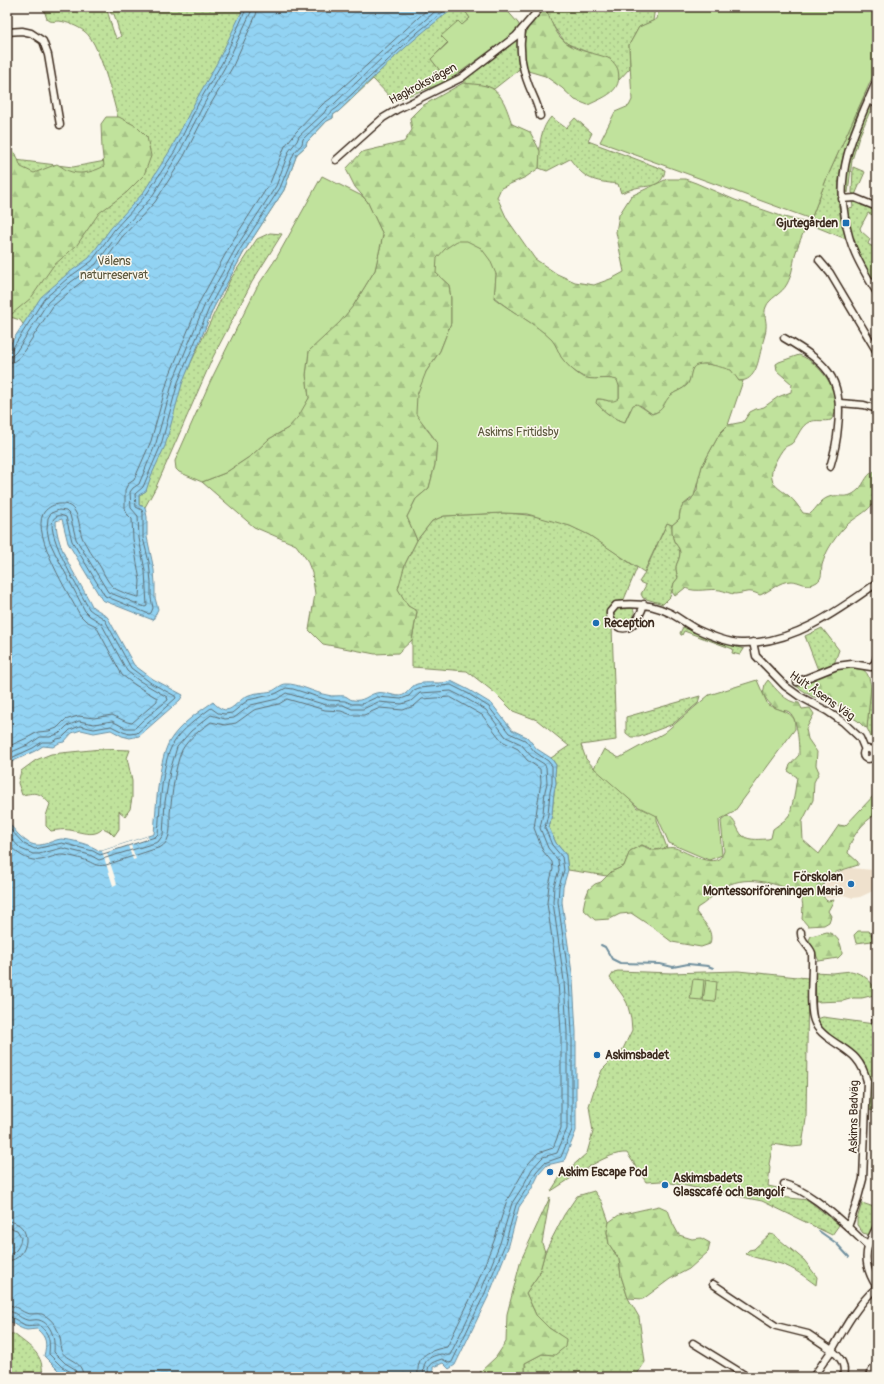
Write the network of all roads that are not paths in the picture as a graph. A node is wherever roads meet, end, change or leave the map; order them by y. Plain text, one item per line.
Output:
1 (541, 7) edge
2 (522, 30) junction
3 (7, 32) edge
4 (877, 80) edge
5 (868, 100) junction
6 (877, 104) edge
7 (540, 116) dead end
8 (60, 125) dead end
9 (336, 160) dead end
10 (842, 199) junction
11 (877, 207) edge
12 (819, 260) dead end
13 (877, 293) edge
14 (784, 338) dead end
15 (877, 352) edge
16 (840, 403) junction
17 (877, 409) edge
18 (830, 467) dead end
19 (877, 583) edge
20 (644, 604) junction
21 (753, 642) junction
22 (877, 657) edge
23 (797, 682) dead end
24 (865, 750) dead end
25 (801, 932) dead end
26 (784, 1184) dead end
27 (877, 1226) edge
28 (848, 1227) junction
29 (868, 1246) junction
30 (713, 1284) dead end
31 (877, 1287) edge
32 (693, 1343) dead end
33 (832, 1350) junction
34 (877, 1365) edge
35 (748, 1377) edge
36 (813, 1377) edge
37 (843, 1377) edge
38 (869, 1377) edge

1 - 2 street, Hagkroksvägen
2 - 7 street
2 - 9 street, Hagkroksvägen
3 - 8 street
4 - 5 street
5 - 6 street
5 - 10 street
10 - 11 street
10 - 13 street
12 - 15 street
14 - 16 street
16 - 17 street
16 - 18 street
19 - 21 street
20 - 20 street
20 - 21 street
21 - 24 street, Hult Åsens Väg
22 - 23 street
25 - 28 street, Askims Badväg
26 - 28 street
27 - 29 street
28 - 29 street
29 - 31 street
30 - 33 street
31 - 33 street
32 - 35 street
33 - 36 street
33 - 37 street
34 - 38 main road

